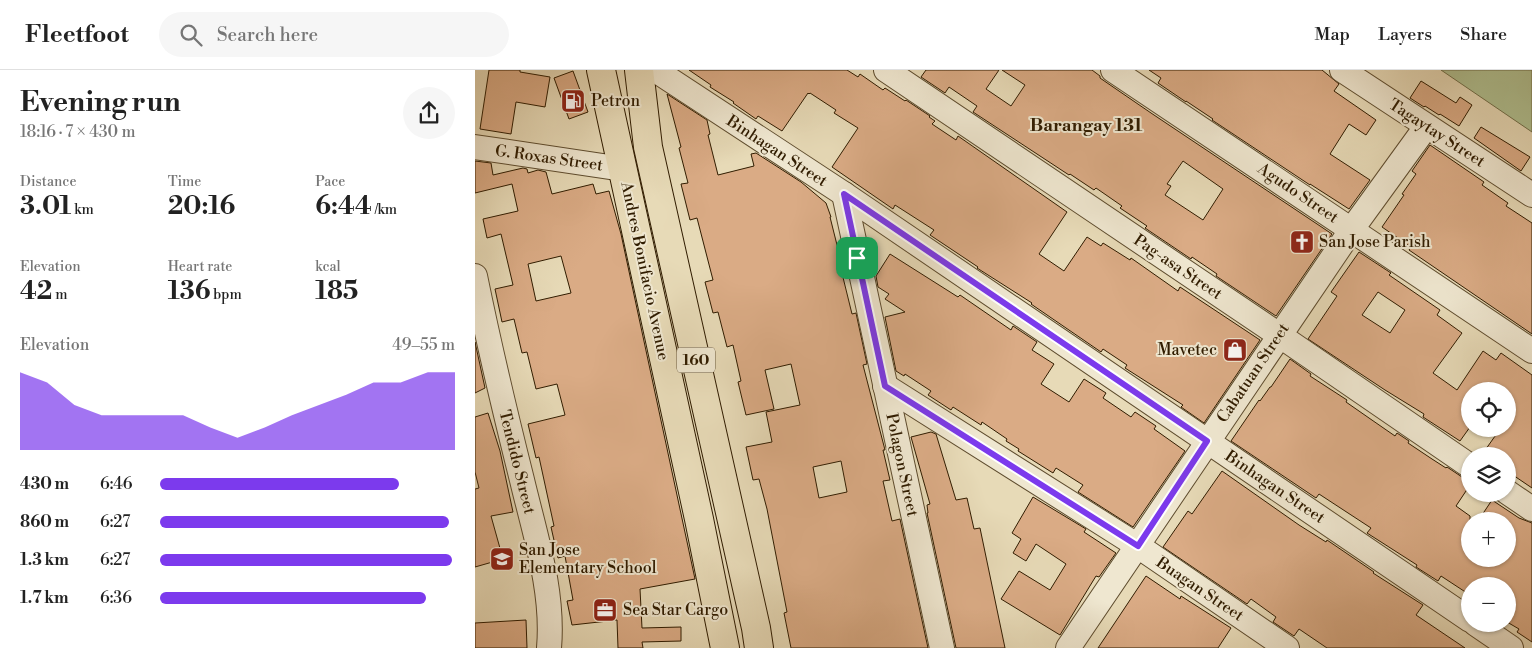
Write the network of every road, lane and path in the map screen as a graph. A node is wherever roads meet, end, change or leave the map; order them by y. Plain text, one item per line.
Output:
1 (639, 70) edge
2 (655, 70) edge
3 (886, 70) edge
4 (1113, 70) edge
5 (1342, 70) edge
6 (600, 71) edge
7 (1426, 126) junction
8 (475, 147) edge
9 (623, 169) junction
10 (844, 194) junction
11 (1532, 195) edge
12 (1352, 229) junction
13 (475, 276) edge
14 (481, 331) edge
15 (1279, 335) junction
16 (1532, 351) edge
17 (885, 386) junction
18 (1207, 441) junction
19 (1461, 460) edge
20 (1516, 498) edge
21 (1532, 509) edge
22 (1138, 546) junction
23 (1461, 614) edge
24 (1488, 632) edge
25 (549, 648) edge
26 (725, 648) edge
27 (759, 648) edge
28 (943, 648) edge
29 (1068, 648) edge
30 (1287, 648) edge
31 (1511, 648) edge

1 - 27 main road, Andres Bonifacio Avenue / 160
2 - 10 street, Binhagan Street
3 - 15 street, Pag-asa Street
4 - 12 street, Agudo Street
5 - 7 street, Tagaytay Street
6 - 9 main road, Andres Bonifacio Avenue / 160
7 - 11 street, Tagaytay Street
7 - 12 street, Cabatuan Street
8 - 9 street, G. Roxas Street
9 - 26 main road, Andres Bonifacio Avenue / 160
10 - 17 street, Polagon Street
10 - 18 street, Binhagan Street
12 - 15 street, Cabatuan Street
12 - 16 street, Agudo Street
13 - 14 street, Tendido Street
14 - 25 street, Tendido Street
15 - 18 street, Cabatuan Street
15 - 19 street, Pag-asa Street
17 - 22 street, Buagan Street
17 - 28 street, Polagon Street
18 - 22 street, Cabatuan Street
18 - 23 street, Binhagan Street
20 - 21 street
22 - 29 street, Cabatuan Street
22 - 30 street, Buagan Street
24 - 31 street

